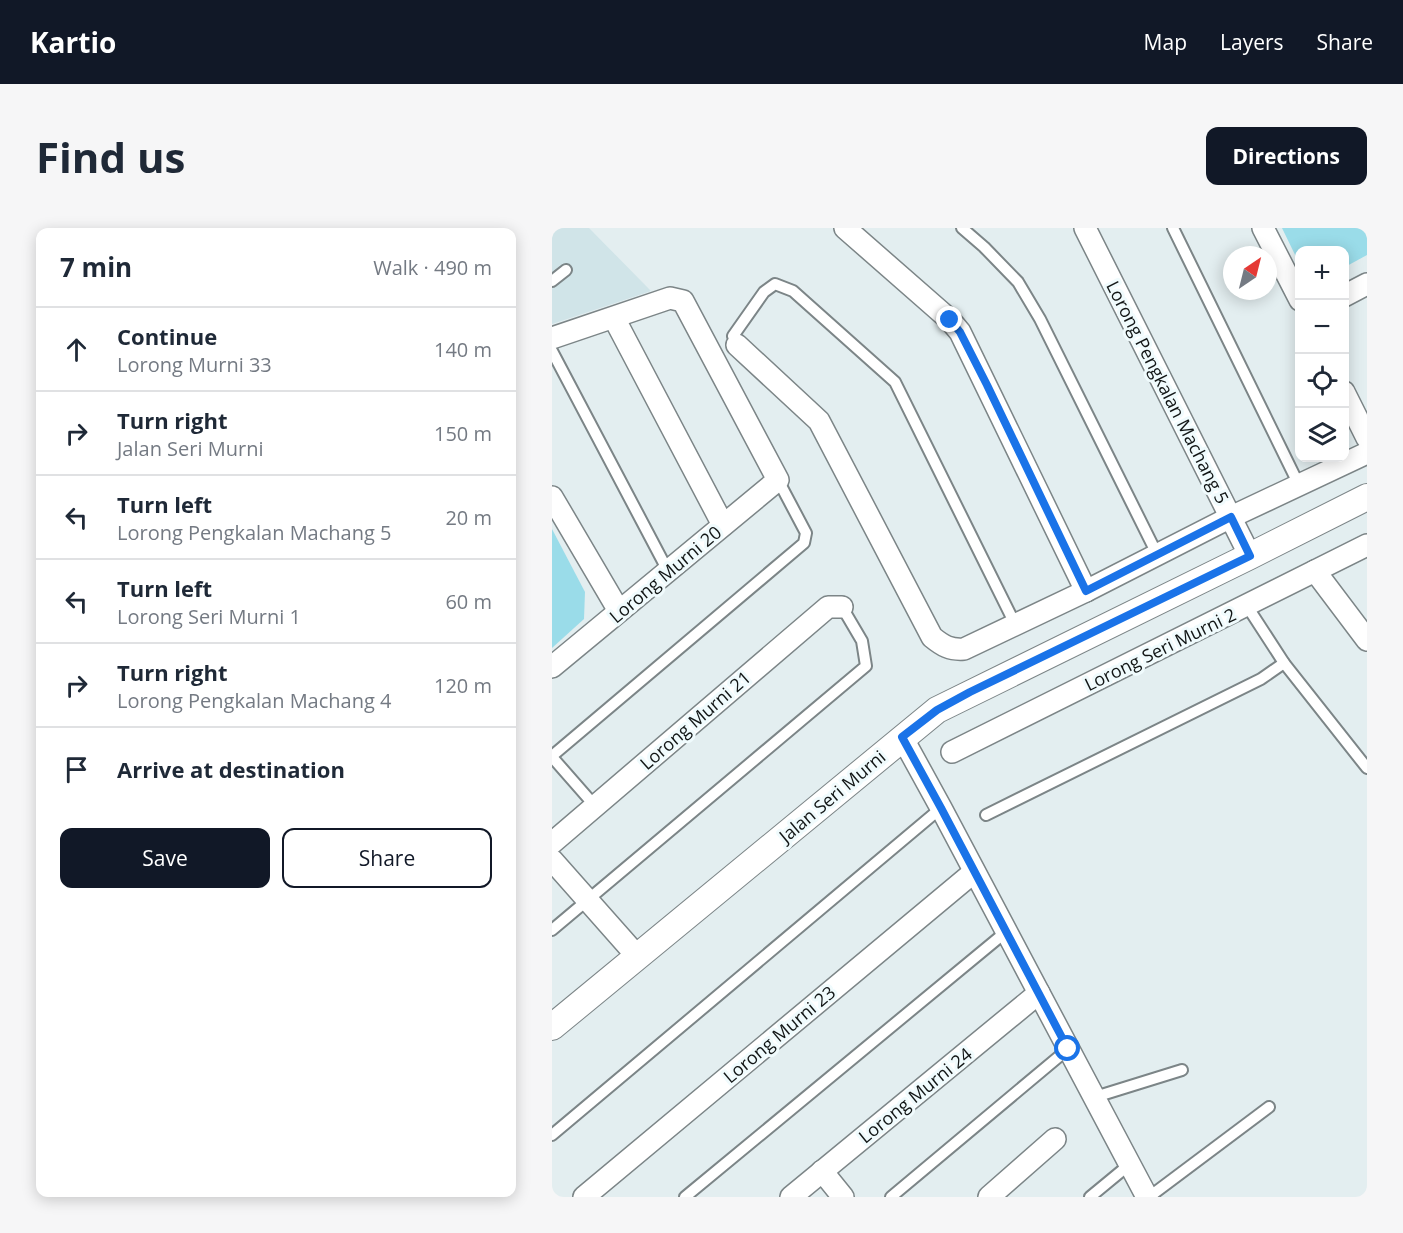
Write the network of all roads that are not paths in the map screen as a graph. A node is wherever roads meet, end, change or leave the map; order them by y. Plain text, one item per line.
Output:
1 (844, 228) edge
2 (962, 228) edge
3 (1084, 228) edge
4 (1173, 228) edge
5 (1263, 228) edge
6 (566, 270) dead end
7 (552, 281) edge
8 (1367, 284) edge
9 (1295, 292) edge
10 (1349, 293) edge
11 (614, 318) junction
12 (552, 338) edge
13 (736, 345) joint
14 (552, 351) edge
15 (1349, 402) edge
16 (1367, 438) edge
17 (1367, 453) edge
18 (778, 480) junction
19 (1299, 485) junction
20 (552, 497) edge
21 (1367, 497) edge
22 (1231, 517) junction
23 (723, 525) junction
24 (1367, 545) edge
25 (1157, 555) junction
26 (1250, 556) junction
27 (669, 571) junction
28 (1315, 571) junction
29 (1086, 591) junction
30 (1247, 606) junction
31 (842, 608) joint
32 (619, 612) junction
33 (1015, 624) junction
34 (1367, 640) edge
35 (1284, 663) junction
36 (552, 667) edge
37 (902, 737) junction
38 (951, 752) dead end
39 (552, 756) edge
40 (1367, 768) edge
41 (595, 806) junction
42 (941, 808) junction
43 (986, 815) dead end
44 (552, 843) edge
45 (552, 860) edge
46 (974, 872) junction
47 (587, 900) junction
48 (552, 930) edge
49 (1007, 931) junction
50 (637, 957) junction
51 (1039, 993) junction
52 (552, 1027) edge
53 (1068, 1049) junction
54 (1182, 1070) dead end
55 (1095, 1098) junction
56 (1269, 1107) dead end
57 (552, 1135) edge
58 (1055, 1139) dead end
59 (1130, 1164) junction
60 (822, 1171) junction
61 (584, 1197) edge
62 (685, 1197) edge
63 (791, 1197) edge
64 (843, 1197) edge
65 (891, 1197) edge
66 (989, 1197) edge
67 (1090, 1197) edge
68 (1148, 1197) edge

1 - 29 street
2 - 25 lane
3 - 22 street, Lorong Pengkalan Machang 5
4 - 19 lane
5 - 9 street
6 - 7 lane
8 - 10 street
11 - 12 street
11 - 18 street
11 - 23 street
13 - 33 street
13 - 33 lane
14 - 27 lane
15 - 16 street
17 - 19 street
18 - 23 street, Lorong Murni 20
18 - 39 lane
19 - 22 street
20 - 32 street
21 - 26 street, Jalan Seri Murni
22 - 25 street
22 - 26 street, Lorong Pengkalan Machang 5
23 - 27 street, Lorong Murni 20
24 - 28 street, Lorong Seri Murni 2
25 - 29 street
26 - 37 street, Jalan Seri Murni
27 - 32 street, Lorong Murni 20
28 - 30 street, Lorong Seri Murni 2
28 - 34 street
29 - 33 street
30 - 35 lane
30 - 38 street, Lorong Seri Murni 2
31 - 41 street, Lorong Murni 21
31 - 47 lane
32 - 36 street, Lorong Murni 20
35 - 40 lane
35 - 43 lane
37 - 42 street
37 - 50 street, Jalan Seri Murni
39 - 41 lane
41 - 44 street, Lorong Murni 21
42 - 46 street
42 - 57 lane
45 - 47 street
46 - 49 street
46 - 61 street, Lorong Murni 23
47 - 48 lane
47 - 50 street
49 - 51 street
49 - 62 lane
50 - 52 street, Jalan Seri Murni
51 - 53 street
51 - 60 street, Lorong Murni 24
53 - 55 street
53 - 65 lane
54 - 55 lane
55 - 59 street
56 - 68 lane
58 - 66 street
59 - 67 lane
59 - 68 street
60 - 63 street, Lorong Murni 24
60 - 64 street

